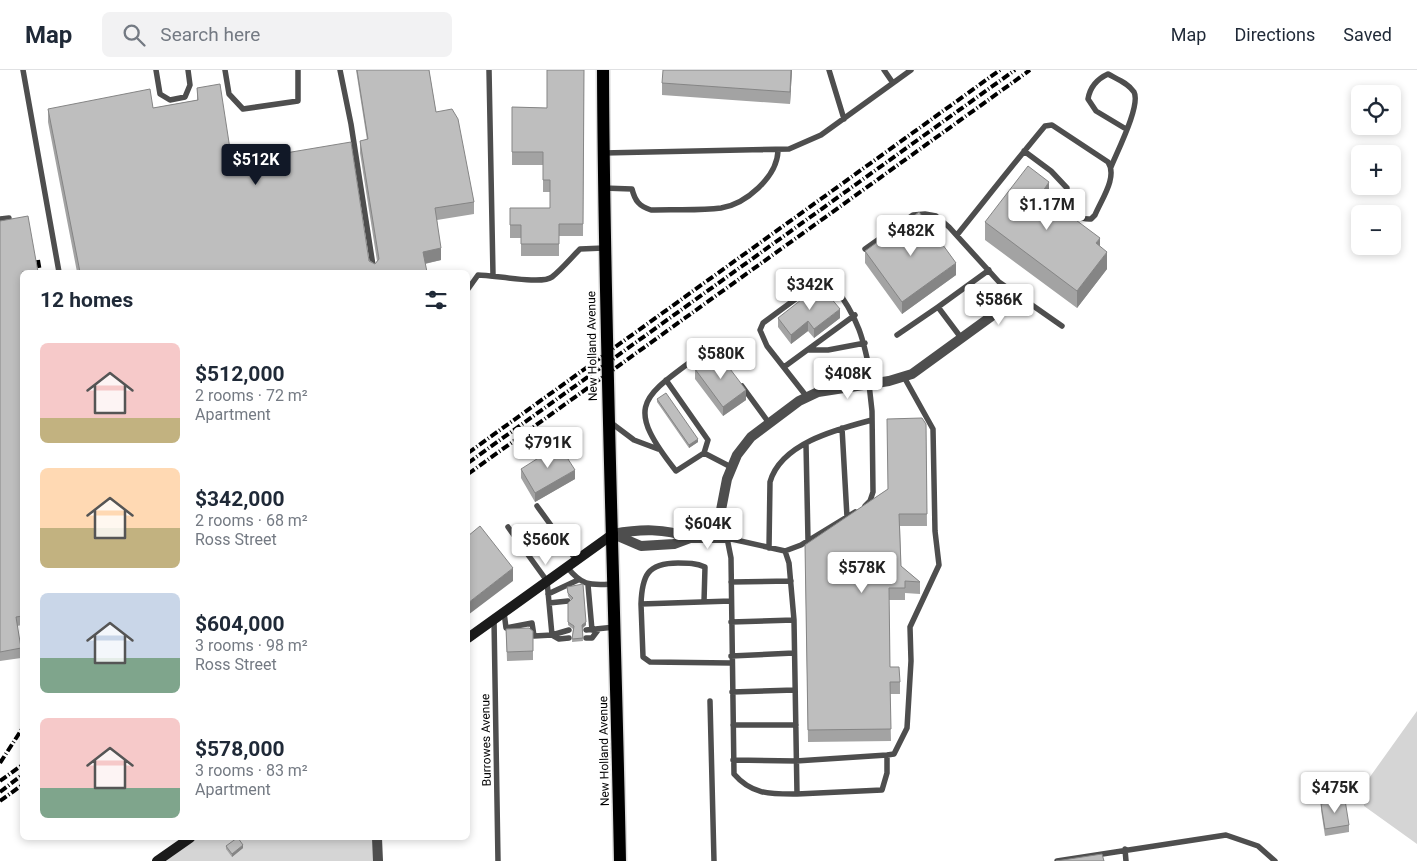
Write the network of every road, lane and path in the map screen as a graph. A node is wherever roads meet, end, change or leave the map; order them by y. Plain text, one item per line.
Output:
1 (22, 70) edge
2 (156, 70) edge
3 (188, 70) edge
4 (225, 70) edge
5 (298, 70) edge
6 (340, 70) edge
7 (488, 70) edge
8 (603, 70) edge
9 (829, 70) edge
10 (884, 70) edge
11 (911, 70) edge
12 (892, 83) junction
13 (844, 119) junction
14 (1126, 129) junction
15 (778, 151) junction
16 (1024, 151) junction
17 (603, 153) junction
18 (1111, 167) junction
19 (604, 188) junction
20 (9, 218) edge
21 (0, 219) edge
22 (957, 235) junction
23 (604, 248) junction
24 (865, 249) edge
25 (59, 270) edge
26 (374, 270) edge
27 (989, 270) junction
28 (493, 275) junction
29 (470, 286) edge
30 (1013, 292) junction
31 (938, 307) junction
32 (854, 315) junction
33 (1062, 326) dead end
34 (897, 335) dead end
35 (962, 338) junction
36 (865, 343) junction
37 (808, 350) junction
38 (728, 366) edge
39 (784, 367) junction
40 (904, 377) junction
41 (737, 379) edge
42 (666, 380) junction
43 (871, 384) junction
44 (807, 397) junction
45 (607, 420) junction
46 (872, 420) junction
47 (769, 423) junction
48 (842, 428) junction
49 (806, 444) junction
50 (658, 449) junction
51 (704, 453) junction
52 (731, 468) junction
53 (537, 506) dead end
54 (847, 517) junction
55 (508, 527) dead end
56 (613, 534) junction
57 (690, 538) junction
58 (727, 538) junction
59 (808, 540) junction
60 (769, 548) junction
61 (785, 551) junction
62 (576, 560) junction
63 (567, 567) junction
64 (578, 580) junction
65 (547, 581) junction
66 (790, 581) junction
67 (731, 582) junction
68 (614, 584) junction
69 (588, 585) junction
70 (548, 594) junction
71 (568, 601) edge
72 (731, 601) junction
73 (548, 602) junction
74 (704, 602) junction
75 (641, 604) junction
76 (504, 612) junction
77 (494, 619) junction
78 (794, 620) junction
79 (731, 622) junction
80 (615, 627) junction
81 (569, 630) dead end
82 (592, 630) junction
83 (552, 635) junction
84 (470, 637) edge
85 (569, 638) dead end
86 (586, 638) dead end
87 (794, 653) junction
88 (731, 660) junction
89 (795, 690) junction
90 (732, 692) junction
91 (710, 701) dead end
92 (796, 725) junction
93 (732, 726) junction
94 (887, 755) junction
95 (734, 760) junction
96 (796, 760) junction
97 (797, 794) junction
98 (187, 840) edge
99 (377, 840) edge
100 (1125, 849) junction
101 (157, 861) edge
102 (378, 861) edge
103 (498, 861) edge
104 (620, 861) edge
105 (714, 861) edge
106 (1057, 861) edge
107 (1126, 861) edge
108 (1276, 861) edge

1 - 25 lane
2 - 3 lane
4 - 5 lane
6 - 26 lane
7 - 28 lane
8 - 17 main road, New Holland Avenue
9 - 13 lane
10 - 12 lane
11 - 12 lane
12 - 13 lane
13 - 15 lane
14 - 14 lane
14 - 18 lane
15 - 17 lane
15 - 19 lane
16 - 18 lane
16 - 18 lane
16 - 22 lane
17 - 19 main road, New Holland Avenue
19 - 23 main road, New Holland Avenue
20 - 21 lane
22 - 24 lane
22 - 27 lane
23 - 28 lane
23 - 45 main road, New Holland Avenue
27 - 30 lane
27 - 31 lane
28 - 29 lane
30 - 33 lane
30 - 35 street
31 - 34 lane
31 - 35 lane
32 - 36 lane
32 - 37 lane
32 - 39 lane
35 - 40 street
36 - 37 lane
36 - 43 lane
37 - 39 lane
38 - 42 lane
39 - 44 lane
40 - 43 street
40 - 94 lane
41 - 47 lane
42 - 50 lane
42 - 51 lane
43 - 44 street
43 - 46 lane
44 - 47 street
45 - 50 lane
45 - 56 main road, New Holland Avenue
46 - 48 lane
46 - 54 lane
47 - 52 street
48 - 49 lane
48 - 54 lane
49 - 59 lane
49 - 60 lane
50 - 51 lane
51 - 52 lane
52 - 58 street
53 - 62 lane
54 - 59 lane
55 - 65 lane
56 - 57 street
56 - 57 street
56 - 62 street
56 - 68 main road, New Holland Avenue
57 - 58 street
58 - 60 lane
58 - 67 lane
59 - 61 lane
60 - 61 lane
61 - 66 lane
62 - 63 street
63 - 64 lane
63 - 65 street
64 - 69 lane
64 - 70 lane
65 - 70 lane
65 - 76 street
66 - 67 lane
66 - 78 lane
67 - 72 lane
68 - 69 lane
68 - 80 main road, New Holland Avenue
69 - 82 lane
70 - 73 lane
71 - 73 lane
72 - 74 lane
72 - 79 lane
73 - 83 lane
74 - 75 lane
74 - 75 lane
75 - 88 lane
76 - 77 street
76 - 83 lane
77 - 84 street
77 - 103 lane, Burrowes Avenue
78 - 79 lane
78 - 87 lane
79 - 88 lane
80 - 82 lane
80 - 104 main road, New Holland Avenue
81 - 83 lane
82 - 86 lane
83 - 85 lane
87 - 88 lane
87 - 89 lane
88 - 90 lane
89 - 90 lane
89 - 92 lane
90 - 93 lane
91 - 105 lane
92 - 93 lane
92 - 96 lane
93 - 95 lane
94 - 96 lane
94 - 97 lane
95 - 96 lane
95 - 97 lane
96 - 97 lane
98 - 101 street
99 - 102 street
100 - 106 lane
100 - 107 lane
100 - 108 lane

